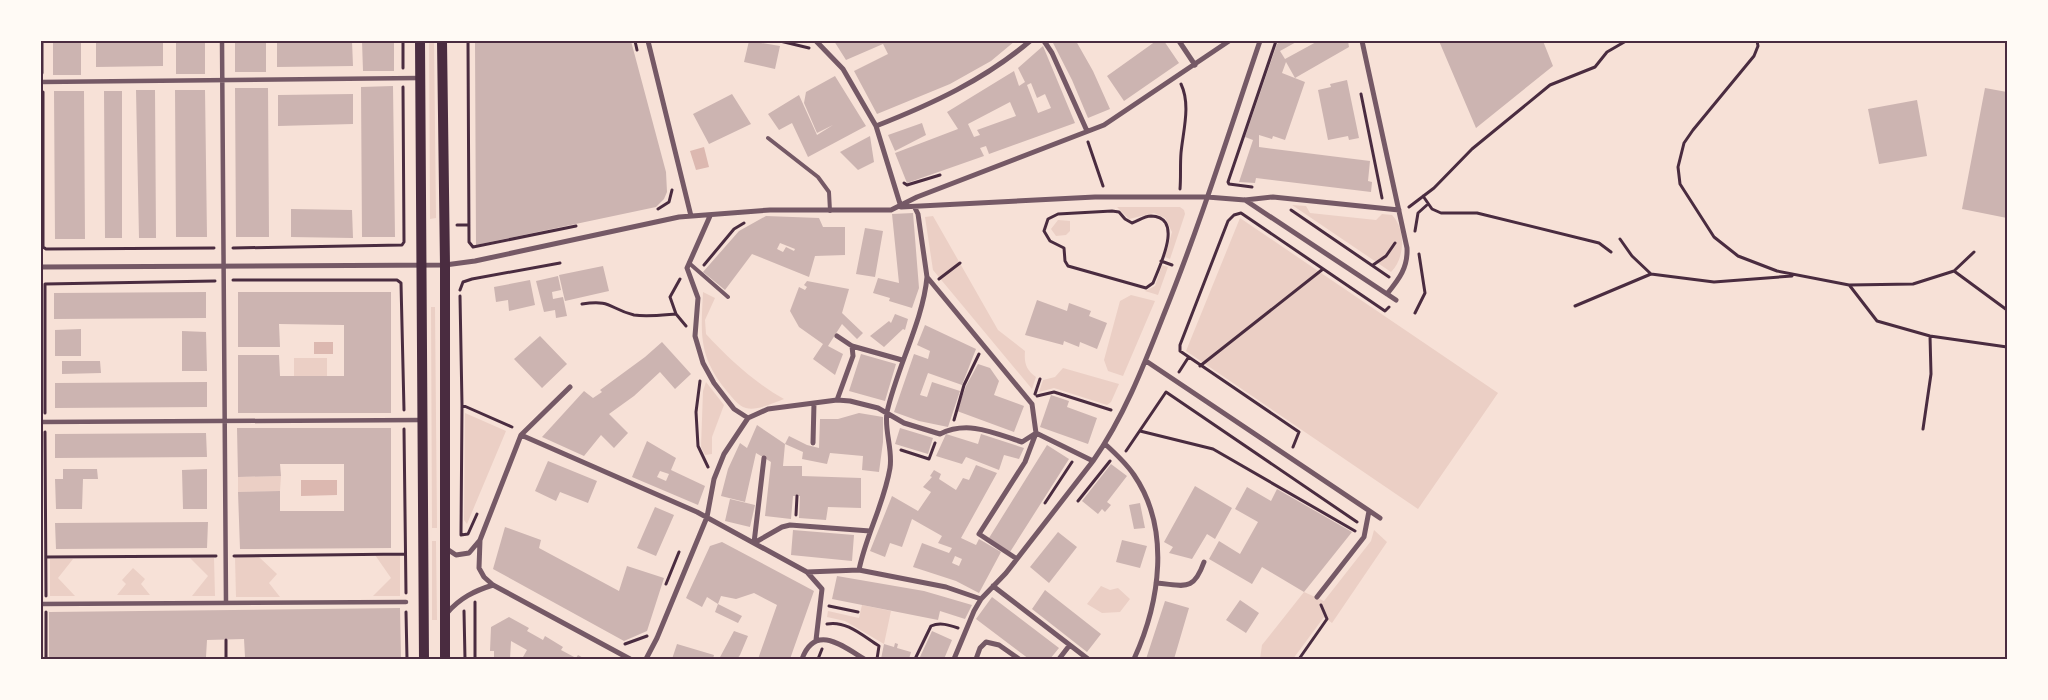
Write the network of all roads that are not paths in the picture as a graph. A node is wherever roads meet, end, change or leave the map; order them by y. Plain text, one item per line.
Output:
1 (222, 41) edge
2 (420, 41) edge
3 (442, 41) edge
4 (648, 41) edge
5 (815, 41) edge
6 (1030, 41) edge
7 (1044, 41) edge
8 (1179, 41) edge
9 (1229, 41) edge
10 (1260, 41) edge
11 (1362, 41) edge
12 (1195, 65) junction
13 (420, 78) junction
14 (222, 80) junction
15 (41, 82) edge
16 (876, 126) junction
17 (1087, 131) junction
18 (768, 138) dead end
19 (1207, 197) junction
20 (1245, 200) junction
21 (901, 207) junction
22 (915, 208) junction
23 (1399, 210) junction
24 (830, 211) junction
25 (691, 216) junction
26 (710, 216) junction
27 (422, 264) junction
28 (445, 265) junction
29 (224, 266) junction
30 (688, 266) junction
31 (41, 267) edge
32 (927, 277) junction
33 (1387, 294) junction
34 (728, 297) dead end
35 (1396, 300) road end
36 (837, 336) dead end
37 (852, 346) junction
38 (902, 360) junction
39 (1146, 361) junction
40 (570, 386) dead end
41 (837, 400) junction
42 (814, 403) junction
43 (887, 414) junction
44 (748, 418) junction
45 (423, 420) junction
46 (224, 421) junction
47 (41, 422) edge
48 (1036, 433) junction
49 (521, 435) junction
50 (813, 444) dead end
51 (1105, 444) junction
52 (764, 458) dead end
53 (1093, 462) junction
54 (1368, 511) junction
55 (707, 516) junction
56 (1380, 518) dead end
57 (870, 531) junction
58 (480, 540) junction
59 (754, 543) junction
60 (444, 546) junction
61 (1017, 559) junction
62 (1204, 562) dead end
63 (858, 570) junction
64 (807, 572) junction
65 (1156, 583) junction
66 (493, 585) junction
67 (993, 586) junction
68 (1316, 597) dead end
69 (982, 599) junction
70 (406, 602) road end
71 (226, 603) junction
72 (41, 604) edge
73 (444, 615) junction
74 (816, 640) junction
75 (1069, 646) junction
76 (424, 659) edge
77 (445, 659) edge
78 (630, 659) edge
79 (646, 659) edge
80 (802, 659) edge
81 (864, 659) edge
82 (954, 659) edge
83 (976, 659) edge
84 (1019, 659) edge
85 (1059, 659) edge
86 (1088, 659) edge
87 (1134, 659) edge

1 - 14 street
2 - 13 main road
3 - 28 main road
4 - 25 street
5 - 16 street
6 - 16 street
7 - 17 street
8 - 12 street
9 - 12 street
10 - 19 street
11 - 23 street
12 - 17 street
13 - 14 street
13 - 27 main road
14 - 15 street
14 - 29 street
16 - 21 street
17 - 21 street
18 - 24 lane
19 - 20 street
19 - 22 street
19 - 39 street
20 - 23 street
20 - 33 street
21 - 22 street
21 - 24 street
22 - 32 street
23 - 33 street
24 - 26 street
25 - 26 street
25 - 28 street
26 - 30 street
27 - 28 street
27 - 29 street
27 - 45 main road
28 - 60 main road
29 - 31 street
29 - 46 street
30 - 34 lane
30 - 44 street
32 - 38 street
32 - 48 street
33 - 35 street
36 - 37 street
37 - 38 street
37 - 41 street
38 - 43 street
39 - 51 street
39 - 54 street
40 - 49 street
41 - 42 street
41 - 43 street
42 - 44 street
42 - 50 street
43 - 48 street
43 - 57 street
44 - 55 street
45 - 46 street
45 - 76 main road
46 - 47 street
46 - 71 street
48 - 53 street
48 - 61 street
49 - 55 street
49 - 58 street
51 - 53 street
51 - 65 street
52 - 59 street
53 - 61 street
54 - 56 street
54 - 68 street
55 - 59 street
55 - 79 street
57 - 59 street
57 - 63 street
58 - 60 street
58 - 66 street
59 - 64 street
60 - 73 main road
61 - 67 street
62 - 65 street
63 - 64 street
63 - 69 street
64 - 74 street
65 - 87 street
66 - 73 street
66 - 78 street
67 - 69 street
67 - 75 street
69 - 82 street
70 - 71 street
71 - 72 street
73 - 77 main road
74 - 80 street
74 - 81 street
75 - 85 street
75 - 86 street
83 - 84 street

